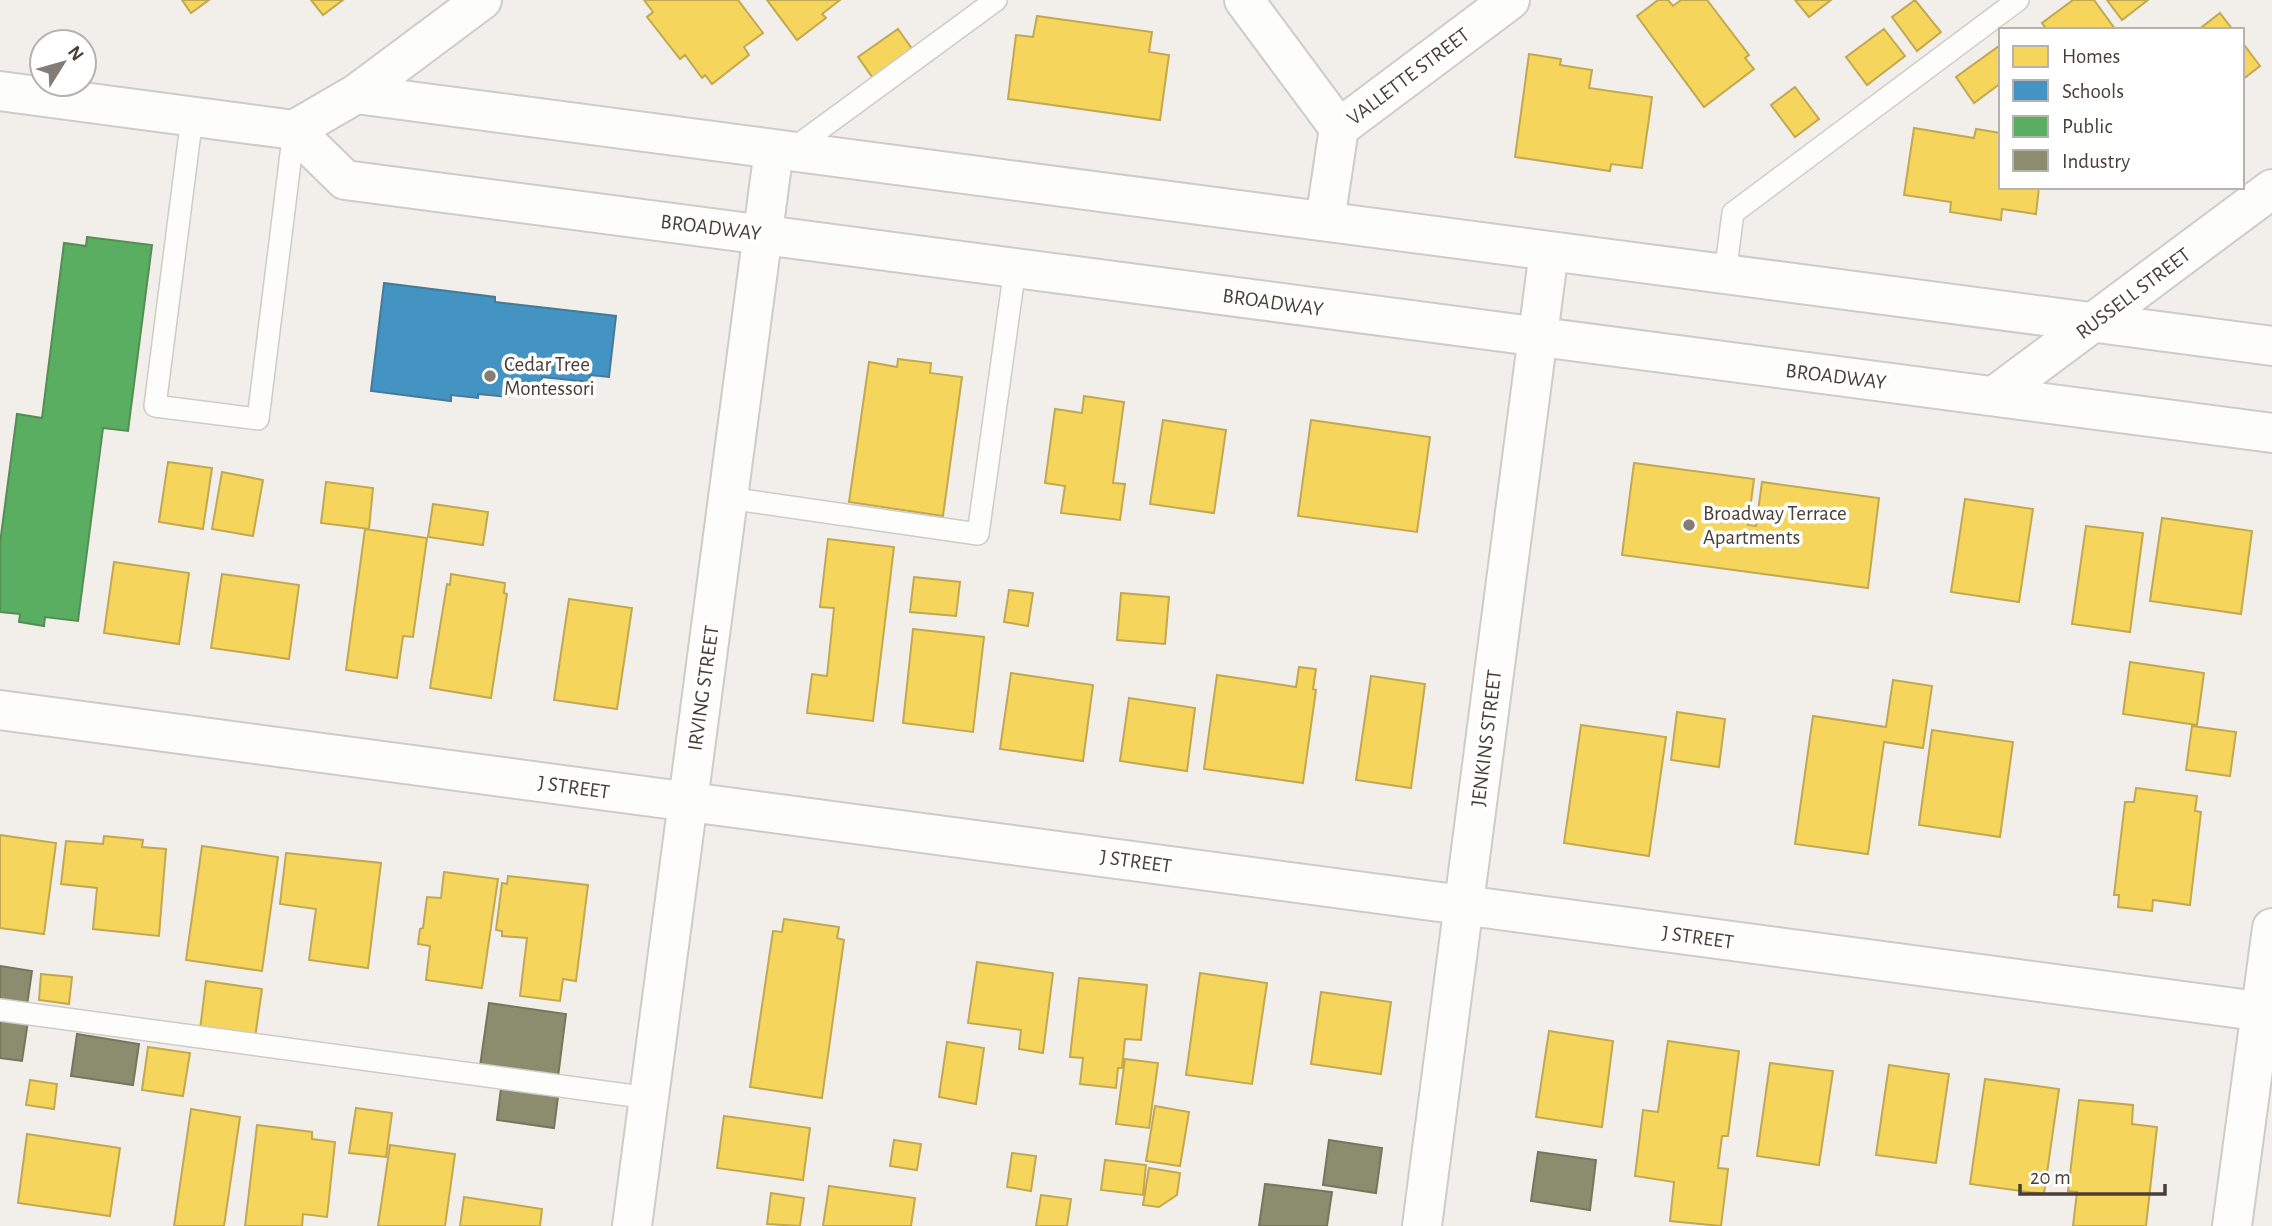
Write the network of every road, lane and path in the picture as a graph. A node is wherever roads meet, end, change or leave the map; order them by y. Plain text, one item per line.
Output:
1 (482, 0) edge
2 (996, 0) edge
3 (1244, 0) edge
4 (1510, 0) edge
5 (2018, 0) edge
6 (0, 91) edge
7 (356, 94) junction
8 (192, 117) junction
9 (1339, 128) junction
10 (295, 130) junction
11 (782, 150) junction
12 (2272, 189) edge
13 (1325, 221) junction
14 (763, 234) junction
15 (1549, 251) junction
16 (1015, 268) junction
17 (1725, 274) junction
18 (2094, 323) junction
19 (1538, 337) junction
20 (2272, 346) edge
21 (1994, 396) junction
22 (2272, 433) edge
23 (728, 498) junction
24 (0, 710) edge
25 (688, 802) junction
26 (1464, 905) junction
27 (2272, 928) edge
28 (0, 1010) edge
29 (2267, 1012) edge
30 (649, 1098) junction
31 (632, 1226) edge
32 (1422, 1226) edge
33 (2232, 1226) edge

1 - 7 street
2 - 11 lane
3 - 9 street
4 - 9 street, VALLETTE STREET
5 - 17 lane
6 - 8 street
7 - 10 street
7 - 11 street
8 - 10 street
8 - 10 lane
9 - 13 street
10 - 14 street, BROADWAY
11 - 13 street
11 - 14 street, IRVING STREET
12 - 18 street, RUSSELL STREET
13 - 15 street
14 - 16 street, BROADWAY
14 - 23 street, IRVING STREET
15 - 17 street
15 - 19 street, JENKINS STREET
16 - 19 street, BROADWAY
16 - 23 lane
17 - 18 street
18 - 20 street
18 - 21 street, RUSSELL STREET
19 - 21 street, BROADWAY
19 - 26 street, JENKINS STREET
21 - 22 street, BROADWAY
23 - 25 street, IRVING STREET
24 - 25 street, J STREET
25 - 26 street, J STREET
25 - 30 street, IRVING STREET
26 - 29 street, J STREET
26 - 32 street, JENKINS STREET
27 - 29 street
28 - 30 lane
29 - 33 street
30 - 31 street, IRVING STREET

